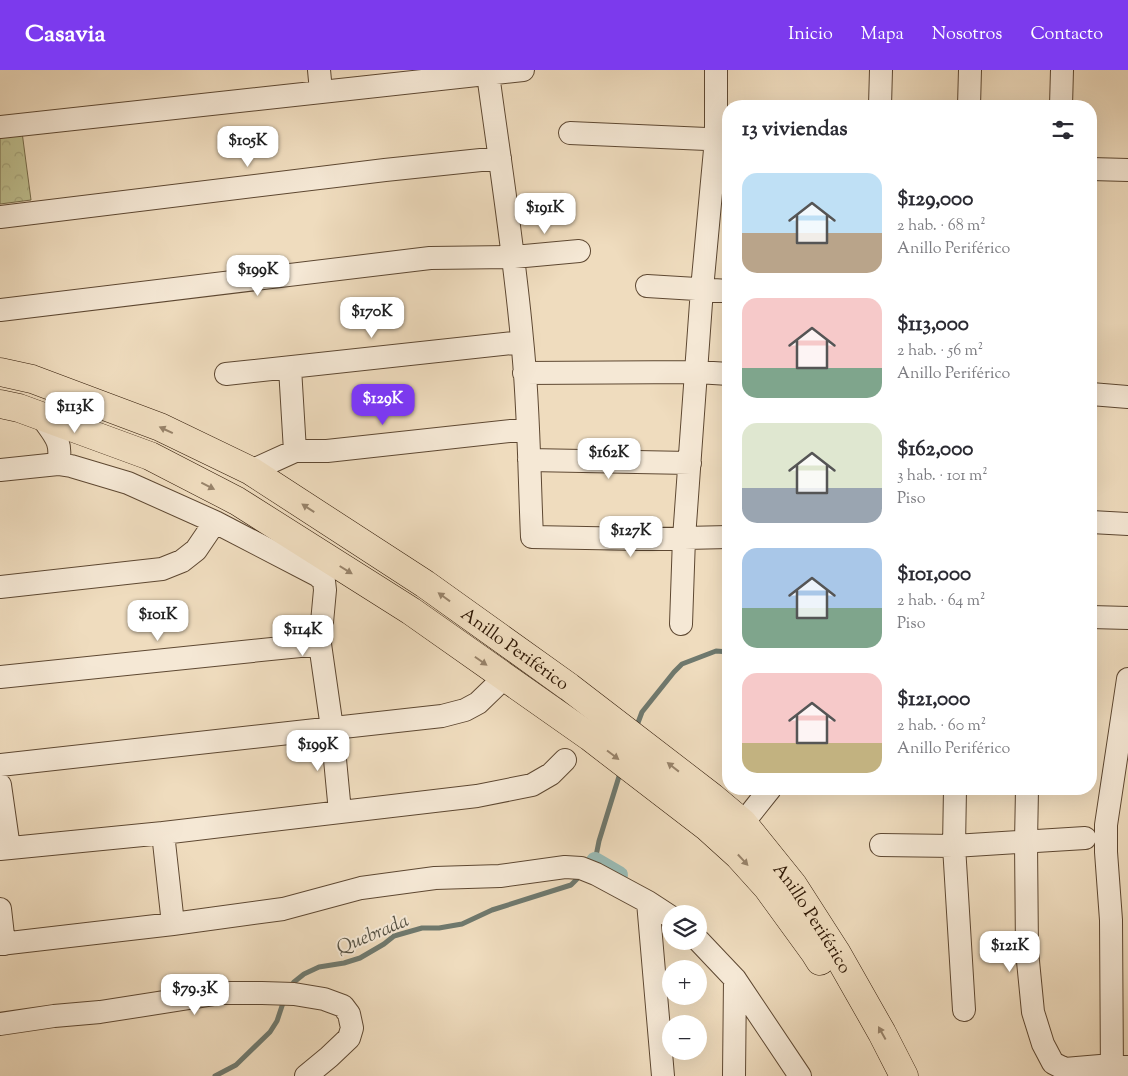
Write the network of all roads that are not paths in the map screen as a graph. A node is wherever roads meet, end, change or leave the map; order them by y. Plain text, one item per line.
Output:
1 (523, 70) edge
2 (716, 70) edge
3 (881, 70) edge
4 (970, 70) edge
5 (1062, 70) edge
6 (488, 74) junction
7 (320, 81) edge
8 (880, 100) edge
9 (969, 100) edge
10 (1061, 100) edge
11 (0, 127) edge
12 (570, 133) dead end
13 (722, 140) edge
14 (500, 158) junction
15 (1097, 169) edge
16 (1128, 170) edge
17 (0, 217) edge
18 (580, 250) dead end
19 (514, 257) junction
20 (647, 286) dead end
21 (702, 289) junction
22 (722, 290) edge
23 (0, 310) edge
24 (522, 342) junction
25 (0, 363) edge
26 (290, 368) junction
27 (0, 372) edge
28 (696, 372) junction
29 (524, 373) junction
30 (226, 374) dead end
31 (722, 374) edge
32 (32, 379) junction
33 (1097, 394) edge
34 (1128, 397) edge
35 (0, 404) edge
36 (41, 416) junction
37 (528, 429) junction
38 (295, 451) junction
39 (529, 460) junction
40 (690, 462) junction
41 (58, 464) junction
42 (0, 470) edge
43 (251, 471) junction
44 (215, 522) junction
45 (1097, 522) edge
46 (1128, 524) edge
47 (722, 536) edge
48 (684, 538) junction
49 (0, 586) edge
50 (1097, 617) edge
51 (1128, 618) edge
52 (681, 624) dead end
53 (320, 644) junction
54 (0, 677) edge
55 (504, 677) junction
56 (1128, 679) edge
57 (1125, 713) edge
58 (332, 728) junction
59 (565, 760) dead end
60 (0, 765) edge
61 (1120, 776) edge
62 (0, 785) edge
63 (765, 795) edge
64 (955, 795) edge
65 (1027, 795) edge
66 (340, 812) junction
67 (742, 823) junction
68 (163, 833) junction
69 (1085, 838) dead end
70 (1026, 842) junction
71 (881, 845) dead end
72 (954, 846) junction
73 (4, 849) edge
74 (648, 902) junction
75 (0, 909) edge
76 (662, 911) edge
77 (174, 924) junction
78 (2, 944) edge
79 (707, 949) edge
80 (735, 979) junction
81 (1120, 991) edge
82 (964, 1010) dead end
83 (0, 1024) edge
84 (1117, 1069) edge
85 (306, 1076) edge
86 (663, 1076) edge
87 (734, 1076) edge
88 (800, 1076) edge
89 (884, 1076) edge
90 (904, 1076) edge

1 - 6 street
2 - 13 street
3 - 8 street
4 - 9 street
5 - 10 street
6 - 7 street
6 - 14 street
7 - 11 street
12 - 13 street
13 - 21 street
14 - 17 street
14 - 19 street
15 - 16 street
18 - 19 street
19 - 23 street
19 - 24 street
20 - 21 street
21 - 22 street
21 - 28 street
24 - 26 street
24 - 29 street
25 - 32 highway
26 - 30 street
26 - 38 street
27 - 32 highway, Anillo Periférico
28 - 29 street
28 - 31 street
28 - 40 street
29 - 37 street
43 -> 32 highway, Anillo Periférico
33 - 34 street
35 - 36 highway, Anillo Periférico
36 - 41 street
36 -> 55 highway, Anillo Periférico
37 - 38 street
37 - 39 street
38 - 43 street
39 - 40 street
39 - 48 street
40 - 48 street
41 - 42 street
41 - 44 street
67 -> 43 highway, Anillo Periférico
44 - 49 street
44 - 53 street
45 - 46 street
47 - 48 street
48 - 52 street
50 - 51 street
53 - 54 street
53 - 58 street
55 - 58 street
55 -> 89 highway, Anillo Periférico
56 - 57 street
57 - 61 street
58 - 60 street
58 - 66 street
59 - 66 street
61 - 81 street
62 - 73 street
63 - 67 street
64 - 72 street
65 - 70 street
66 - 68 street
90 -> 67 highway, Anillo Periférico
68 - 73 street
68 - 77 street
69 - 70 street
70 - 72 street
70 - 84 street
71 - 72 street
72 - 82 street
74 - 76 street
74 - 77 street
74 - 86 street
75 - 78 street
77 - 78 street
79 - 80 street
80 - 87 street
80 - 88 street
81 - 84 street
83 - 85 street

